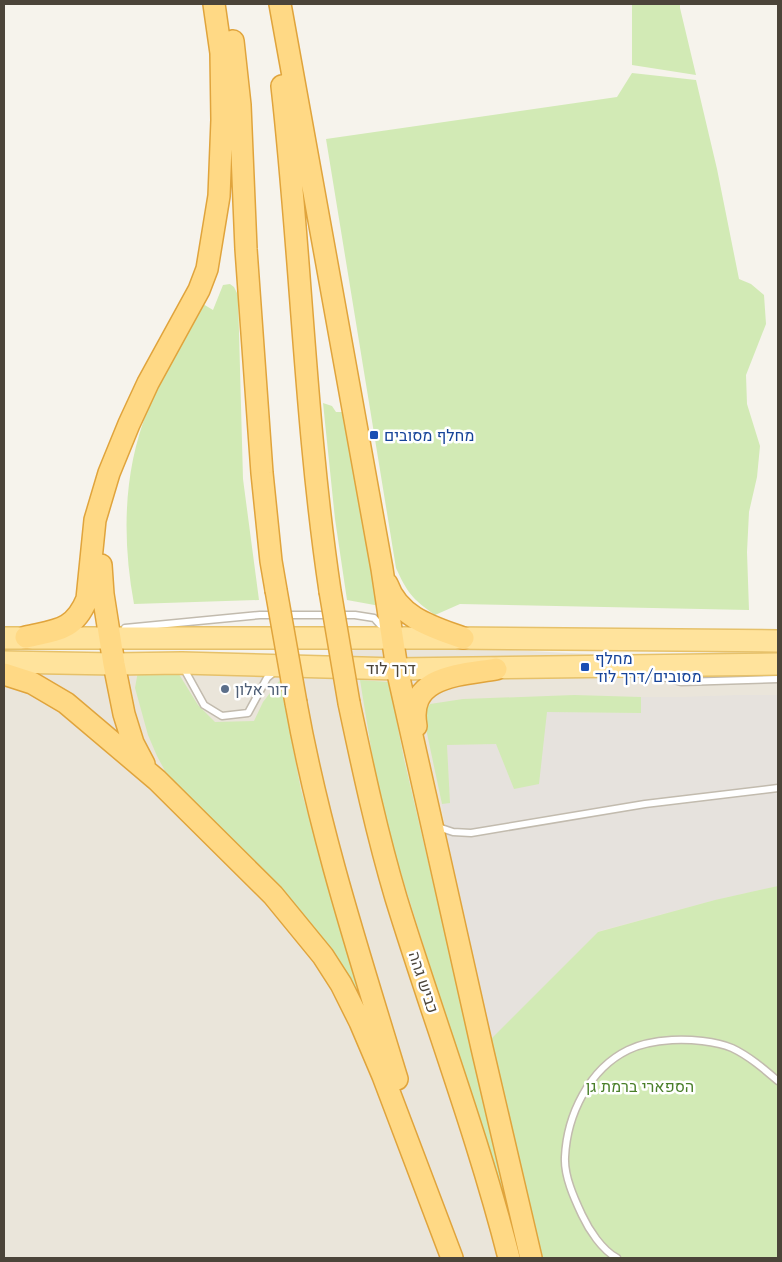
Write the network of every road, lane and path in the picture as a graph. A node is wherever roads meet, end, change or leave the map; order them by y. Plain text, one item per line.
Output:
1 (214, 4) edge
2 (226, 4) edge
3 (272, 4) edge
4 (280, 4) edge
5 (109, 473) junction
6 (382, 569) junction
7 (26, 637) junction
8 (109, 637) junction
9 (4, 638) edge
10 (392, 638) junction
11 (463, 638) junction
12 (778, 641) edge
13 (4, 662) edge
14 (182, 663) junction
15 (114, 664) junction
16 (778, 664) edge
17 (280, 666) junction
18 (616, 666) junction
19 (397, 669) junction
20 (496, 669) junction
21 (4, 674) edge
22 (778, 679) edge
23 (157, 780) junction
24 (778, 788) edge
25 (438, 827) junction
26 (446, 889) junction
27 (778, 1081) edge
28 (453, 1258) edge
29 (508, 1258) edge
30 (531, 1258) edge
31 (617, 1258) edge

1 - 5 highway
2 - 28 highway, bridge
3 - 29 highway, כביש גהה, bridge
4 - 6 highway
5 - 7 highway
5 - 8 highway
6 - 10 highway
6 - 11 highway
7 - 8 main road, דרך לוד
7 - 9 main road, דרך לוד
8 - 10 main road, דרך לוד
8 - 15 highway
10 - 11 main road, דרך לוד
10 - 19 highway
11 - 12 main road, דרך לוד
13 - 15 main road, דרך לוד
14 - 15 main road, דרך לוד
14 - 17 main road, דרך לוד
14 - 17 lane
15 - 23 highway
16 - 18 main road, דרך לוד
17 - 19 main road, דרך לוד
18 - 20 main road, דרך לוד
18 - 22 lane
19 - 20 main road, דרך לוד
19 - 26 highway
20 - 25 highway
21 - 23 highway
23 - 28 highway
24 - 25 lane
25 - 26 highway
26 - 30 highway
27 - 31 lane

